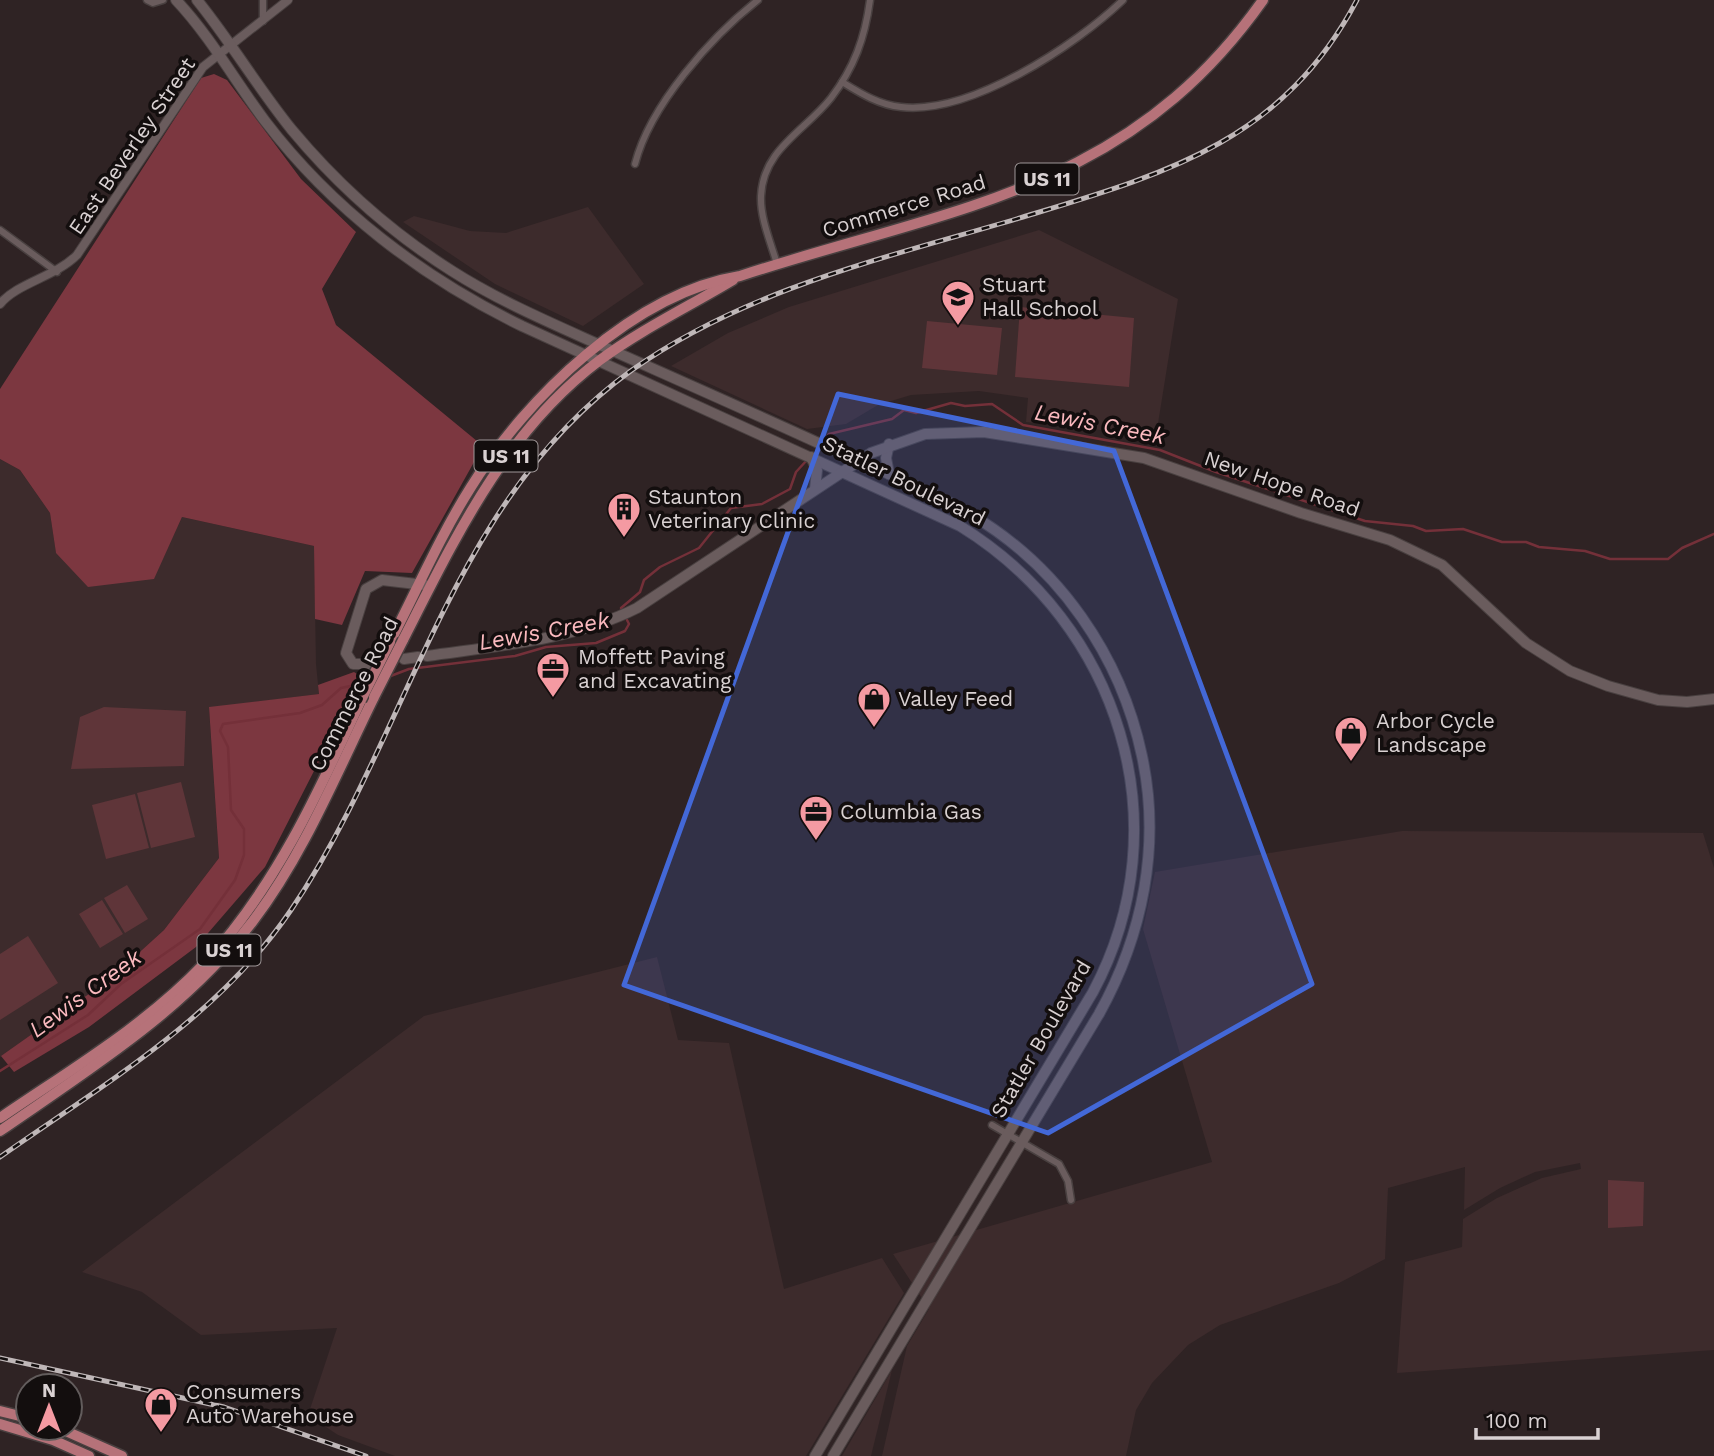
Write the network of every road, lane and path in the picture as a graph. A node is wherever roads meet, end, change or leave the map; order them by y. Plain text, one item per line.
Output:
1 (147, 0) edge
2 (163, 0) edge
3 (176, 0) edge
4 (198, 0) edge
5 (263, 0) edge
6 (288, 0) edge
7 (758, 0) edge
8 (870, 0) edge
9 (1123, 0) edge
10 (1263, 0) edge
11 (263, 20) junction
12 (230, 43) junction
13 (219, 55) junction
14 (842, 82) junction
15 (635, 164) dead end
16 (0, 230) edge
17 (777, 264) junction
18 (57, 272) junction
19 (740, 276) junction
20 (0, 304) edge
21 (601, 345) junction
22 (613, 351) junction
23 (593, 359) junction
24 (890, 444) junction
25 (810, 457) junction
26 (859, 461) junction
27 (838, 469) junction
28 (889, 474) junction
29 (815, 489) junction
30 (424, 585) junction
31 (404, 659) dead end
32 (370, 664) dead end
33 (1714, 698) edge
34 (0, 1118) edge
35 (992, 1125) dead end
36 (0, 1130) edge
37 (1008, 1135) junction
38 (1022, 1143) junction
39 (1071, 1200) dead end
40 (0, 1424) edge
41 (84, 1439) edge
42 (89, 1456) edge
43 (122, 1456) edge
44 (815, 1456) edge
45 (833, 1456) edge

1 - 2 street
3 - 13 main road, Statler Boulevard
4 - 12 main road, Statler Boulevard
5 - 11 street
6 - 11 street, East Beverley Street
7 - 15 street
8 - 14 street
9 - 14 street
10 - 17 main road, Commerce Road / US 11
11 - 12 street, East Beverley Street
12 - 13 street, East Beverley Street
12 - 21 main road, Statler Boulevard
13 - 18 street, East Beverley Street
13 - 23 main road, Statler Boulevard
14 - 17 street
16 - 18 street
17 - 19 main road, Commerce Road / US 11
18 - 20 street, East Beverley Street
19 - 21 main road, Commerce Road / US 11
19 - 22 main road, Commerce Road / US 11
21 - 22 main road, Statler Boulevard
21 - 23 main road, Commerce Road / US 11
22 - 23 main road, Commerce Road / US 11
22 - 26 main road, Statler Boulevard
23 - 25 main road, Statler Boulevard
23 - 30 main road, Commerce Road / US 11
24 - 26 main road, New Hope Road
24 - 28 main road
24 - 33 main road, New Hope Road
25 - 27 main road, Statler Boulevard
25 - 29 main road
26 - 27 main road, New Hope Road
26 - 28 main road, Statler Boulevard
27 - 29 main road, New Hope Road
27 - 37 main road, Statler Boulevard
28 - 38 main road, Statler Boulevard
29 - 31 main road, New Hope Road
30 - 32 main road
30 - 34 main road, Commerce Road / US 11, bridge
30 - 36 main road, Commerce Road / US 11, bridge
35 - 37 street
37 - 38 street
37 - 44 main road, Statler Boulevard
38 - 39 street
38 - 45 main road, Statler Boulevard
40 - 42 main road
41 - 43 main road

